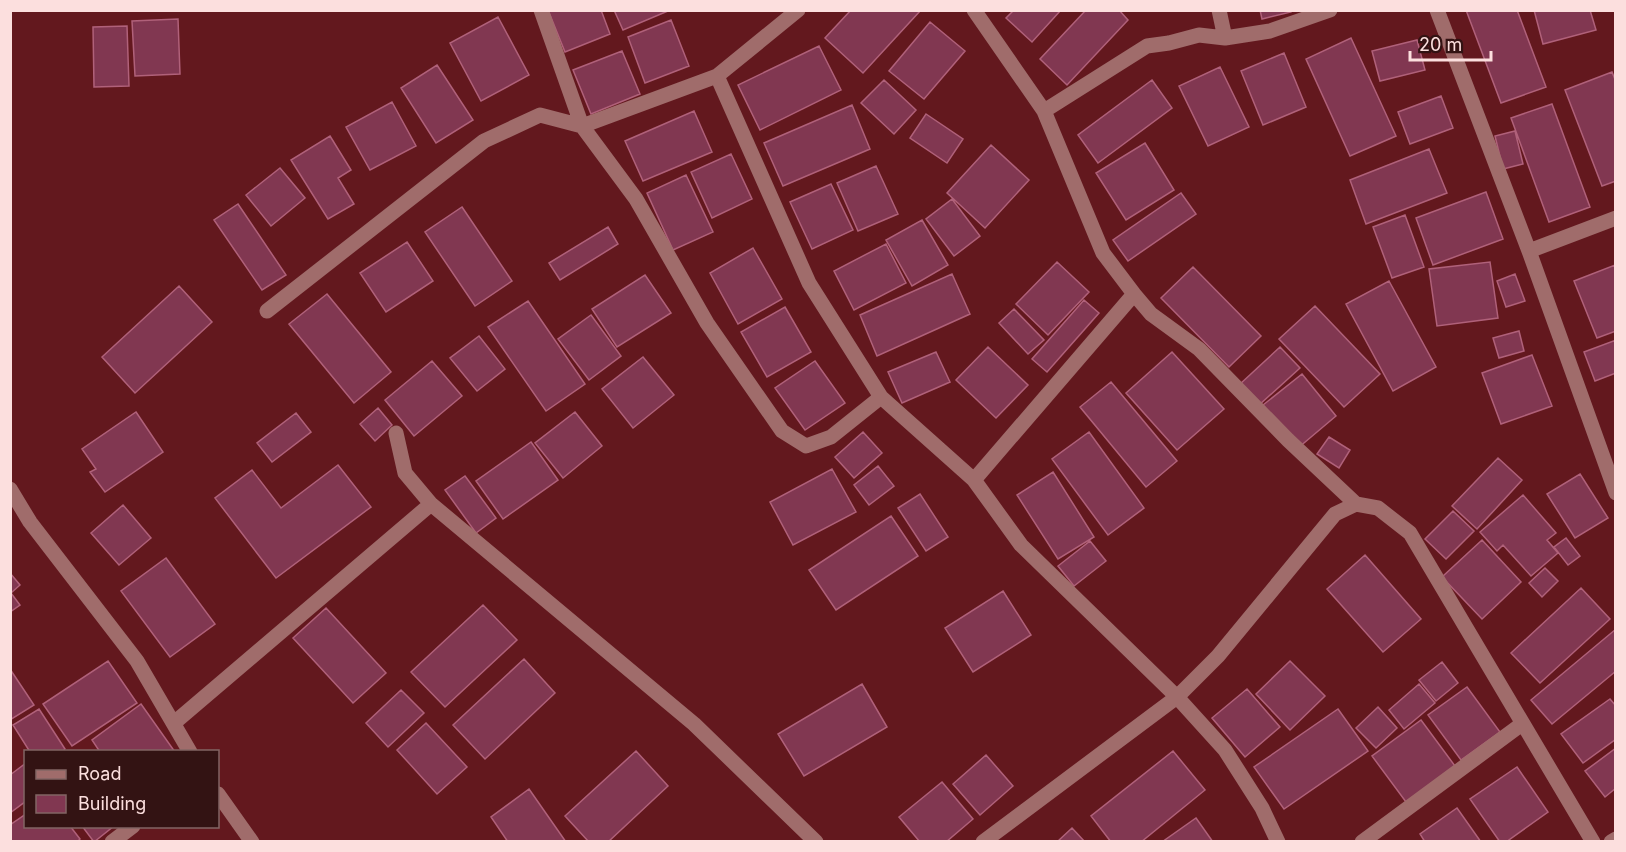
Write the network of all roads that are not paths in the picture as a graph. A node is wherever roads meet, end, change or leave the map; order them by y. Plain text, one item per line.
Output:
1 (541, 10) edge
2 (798, 10) edge
3 (974, 10) edge
4 (1219, 10) edge
5 (1330, 10) edge
6 (1437, 10) edge
7 (1225, 39) junction
8 (717, 76) junction
9 (1044, 111) junction
10 (582, 126) junction
11 (1616, 218) edge
12 (1529, 251) junction
13 (1134, 294) junction
14 (267, 311) dead end
15 (881, 397) junction
16 (396, 433) dead end
17 (974, 480) junction
18 (10, 489) edge
19 (1616, 493) edge
20 (431, 504) junction
21 (1356, 504) junction
22 (1177, 697) junction
23 (174, 723) junction
24 (1522, 724) junction
25 (189, 750) edge
26 (219, 795) edge
27 (130, 828) edge
28 (1616, 839) edge
29 (112, 842) edge
30 (252, 842) edge
31 (816, 842) edge
32 (983, 842) edge
33 (1278, 842) edge
34 (1362, 842) edge
35 (1593, 842) edge
36 (1611, 842) edge

1 - 10 street
2 - 8 street
3 - 9 street
4 - 7 street
5 - 7 street
6 - 12 street
7 - 9 street
8 - 10 street
8 - 15 street
9 - 13 street
10 - 14 street
10 - 15 street
11 - 12 street
12 - 19 street
13 - 17 street
13 - 21 street
15 - 17 street
16 - 20 street
17 - 22 street
18 - 23 street
20 - 23 street
20 - 31 street
21 - 22 street
21 - 24 street
22 - 32 street
22 - 33 street
23 - 25 street
24 - 34 street
24 - 35 street
26 - 30 street
27 - 29 street
28 - 36 street

